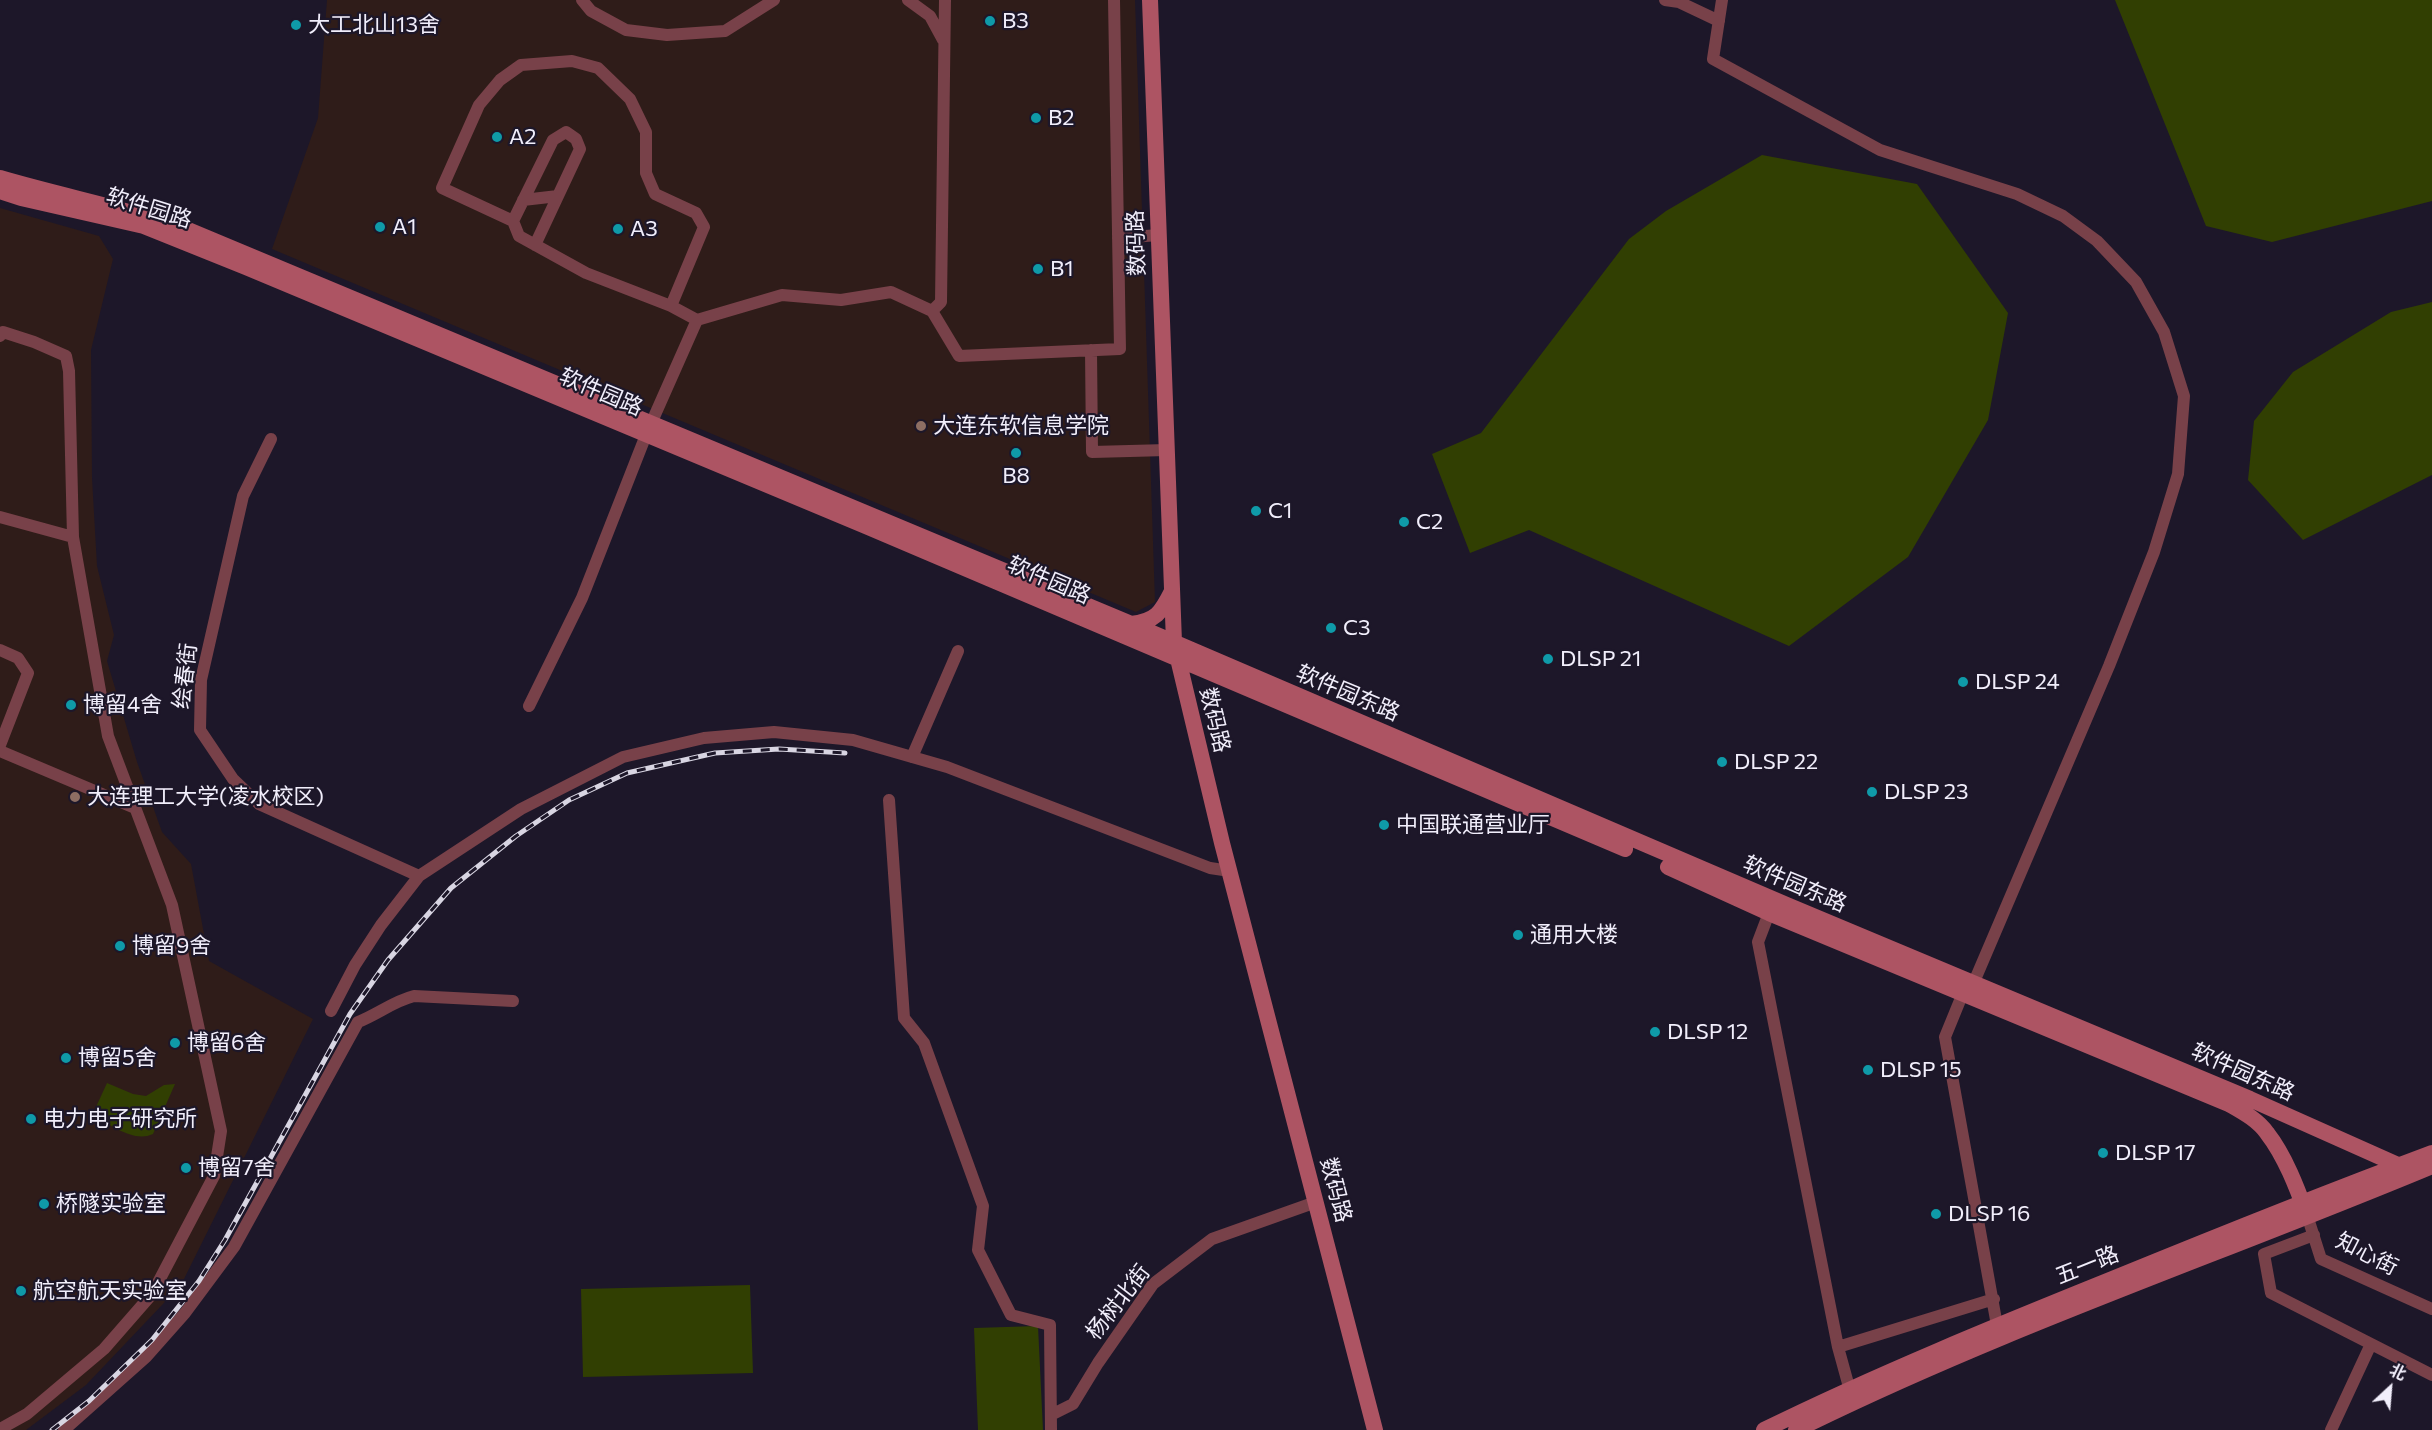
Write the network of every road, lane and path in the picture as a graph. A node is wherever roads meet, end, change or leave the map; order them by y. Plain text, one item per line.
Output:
1 (582, 0) edge
2 (774, 0) edge
3 (908, 0) edge
4 (945, 0) edge
5 (1114, 0) edge
6 (1150, 0) edge
7 (1665, 0) edge
8 (1722, 0) edge
9 (1719, 21) junction
10 (944, 41) junction
11 (0, 178) edge
12 (0, 191) edge
13 (558, 196) junction
14 (523, 200) junction
15 (513, 221) junction
16 (1158, 235) junction
17 (1118, 238) junction
18 (535, 245) junction
19 (671, 306) junction
20 (932, 311) junction
21 (697, 320) junction
22 (0, 336) edge
23 (1091, 350) junction
24 (649, 429) junction
25 (271, 439) dead end
26 (1167, 450) junction
27 (0, 517) edge
28 (74, 537) junction
29 (1172, 590) junction
30 (1131, 624) junction
31 (0, 650) edge
32 (958, 651) dead end
33 (1176, 651) junction
34 (1211, 674) junction
35 (1187, 701) junction
36 (529, 706) dead end
37 (0, 745) edge
38 (0, 751) edge
39 (912, 757) junction
40 (889, 800) dead end
41 (135, 808) junction
42 (1230, 871) junction
43 (419, 876) junction
44 (1769, 913) junction
45 (1968, 991) junction
46 (513, 1001) dead end
47 (331, 1011) dead end
48 (2432, 1153) edge
49 (2398, 1165) junction
50 (2432, 1166) edge
51 (1316, 1202) junction
52 (2304, 1209) junction
53 (2314, 1235) junction
54 (1994, 1299) junction
55 (2432, 1309) edge
56 (1998, 1333) junction
57 (2371, 1344) junction
58 (1838, 1347) junction
59 (2432, 1375) edge
60 (1851, 1395) junction
61 (1051, 1415) junction
62 (0, 1429) edge
63 (64, 1430) edge
64 (1051, 1430) edge
65 (1375, 1430) edge
66 (1764, 1430) edge
67 (1797, 1430) edge
68 (2331, 1430) edge

1 - 2 street
3 - 10 street
4 - 10 street
5 - 17 street
6 - 16 main road, 数码路
7 - 9 street
8 - 9 street
9 - 45 street
10 - 20 street
11 - 24 main road, 软件园路
12 - 24 main road, 软件园路
13 - 14 street
13 - 14 street
13 - 18 street
14 - 15 street
15 - 18 street
15 - 19 street
16 - 17 street
16 - 26 main road, 数码路
17 - 23 street
18 - 19 street
19 - 21 street
20 - 21 street
20 - 23 street
21 - 24 street
22 - 28 street
23 - 26 street
24 - 30 main road, 软件园路
24 - 33 main road, 软件园路
24 - 36 street
25 - 43 street, 绘春街
26 - 29 main road, 数码路
27 - 28 street
28 - 41 street
29 - 30 main road
29 - 33 main road, 数码路
30 - 33 main road, 软件园路
31 - 37 street
32 - 39 street
33 - 34 main road, 软件园东路
33 - 35 main road, 数码路
33 - 45 main road, 软件园东路
34 - 35 main road
34 - 44 main road, 软件园东路
35 - 42 main road, 数码路
38 - 41 street
39 - 42 street
39 - 43 street
40 - 61 street
41 - 62 street
42 - 51 main road, 数码路
43 - 47 street
44 - 45 main road, 软件园东路
44 - 58 street
45 - 49 main road, 软件园东路
45 - 52 main road, 软件园东路
45 - 54 street
46 - 63 street
48 - 49 main road, 五一路
49 - 52 main road, 五一路
50 - 52 main road, 五一路
51 - 61 street, 杨树北街
51 - 65 main road, 数码路
52 - 53 street, 知心街
52 - 56 main road, 五一路
53 - 55 street, 知心街
53 - 57 street
54 - 56 street
54 - 58 street
56 - 60 main road, 五一路
57 - 59 street
57 - 68 street
58 - 60 street
60 - 66 main road, 五一路
60 - 67 main road, 五一路
61 - 64 street

